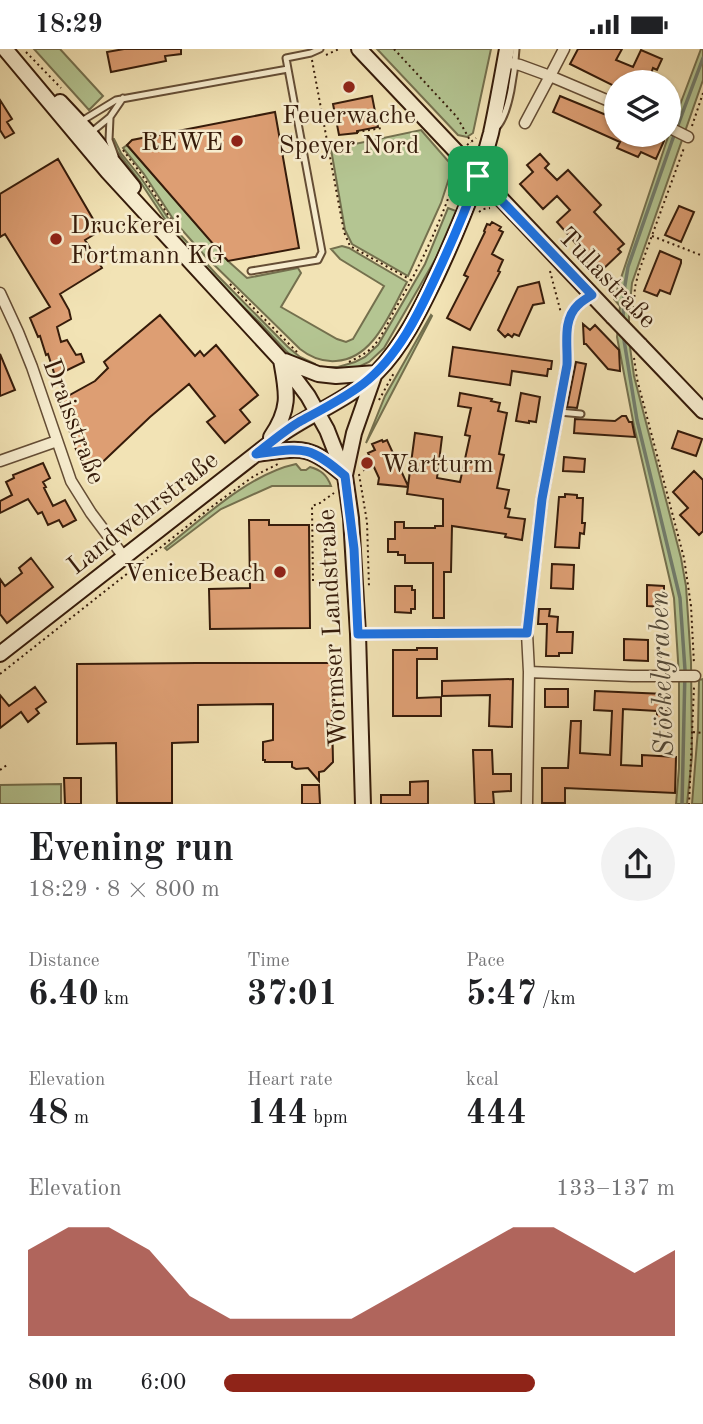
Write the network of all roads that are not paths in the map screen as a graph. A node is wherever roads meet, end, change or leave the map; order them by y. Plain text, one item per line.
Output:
1 (6, 49) edge
2 (320, 49) edge
3 (359, 49) edge
4 (564, 49) edge
5 (509, 54) edge
6 (288, 69) junction
7 (550, 76) junction
8 (123, 98) junction
9 (604, 99) edge
10 (110, 117) junction
11 (525, 123) dead end
12 (81, 131) junction
13 (681, 133) edge
14 (686, 135) road end
15 (122, 172) junction
16 (478, 176) junction
17 (178, 247) junction
18 (251, 271) dead end
19 (0, 293) edge
20 (592, 295) junction
21 (281, 360) junction
22 (376, 373) junction
23 (703, 411) edge
24 (318, 412) junction
25 (559, 412) junction
26 (581, 414) dead end
27 (57, 441) junction
28 (256, 454) junction
29 (0, 461) edge
30 (339, 480) junction
31 (124, 557) junction
32 (527, 633) junction
33 (358, 634) junction
34 (0, 654) edge
35 (529, 672) junction
36 (696, 675) edge
37 (363, 804) edge
38 (527, 804) edge

1 - 12 main road
2 - 6 lane
3 - 16 main road, Tullastraße
4 - 7 street
5 - 7 street
5 - 16 main road
6 - 8 lane
6 - 18 lane
7 - 9 street
7 - 11 street
8 - 10 lane
8 - 12 lane
10 - 12 lane
10 - 15 lane
12 - 15 main road
12 - 17 main road
13 - 14 street
15 - 17 main road
16 - 20 main road, Tullastraße
16 - 22 main road
17 - 21 main road, Wormser Landstraße
19 - 27 street, Draisstraße
20 - 23 main road, Tullastraße, bridge
20 - 25 street
21 - 22 main road
21 - 24 main road, Wormser Landstraße
21 - 28 main road
22 - 24 main road, Landwehrstraße
22 - 30 main road
24 - 28 main road, Landwehrstraße
24 - 30 main road, Wormser Landstraße
25 - 26 lane
25 - 32 street
27 - 29 street
27 - 31 street, Draisstraße
28 - 30 main road
28 - 31 main road, Landwehrstraße
30 - 33 main road, Wormser Landstraße
31 - 34 main road, Landwehrstraße
32 - 33 street
32 - 35 street
33 - 37 main road, Wormser Landstraße
35 - 36 street
35 - 38 street

